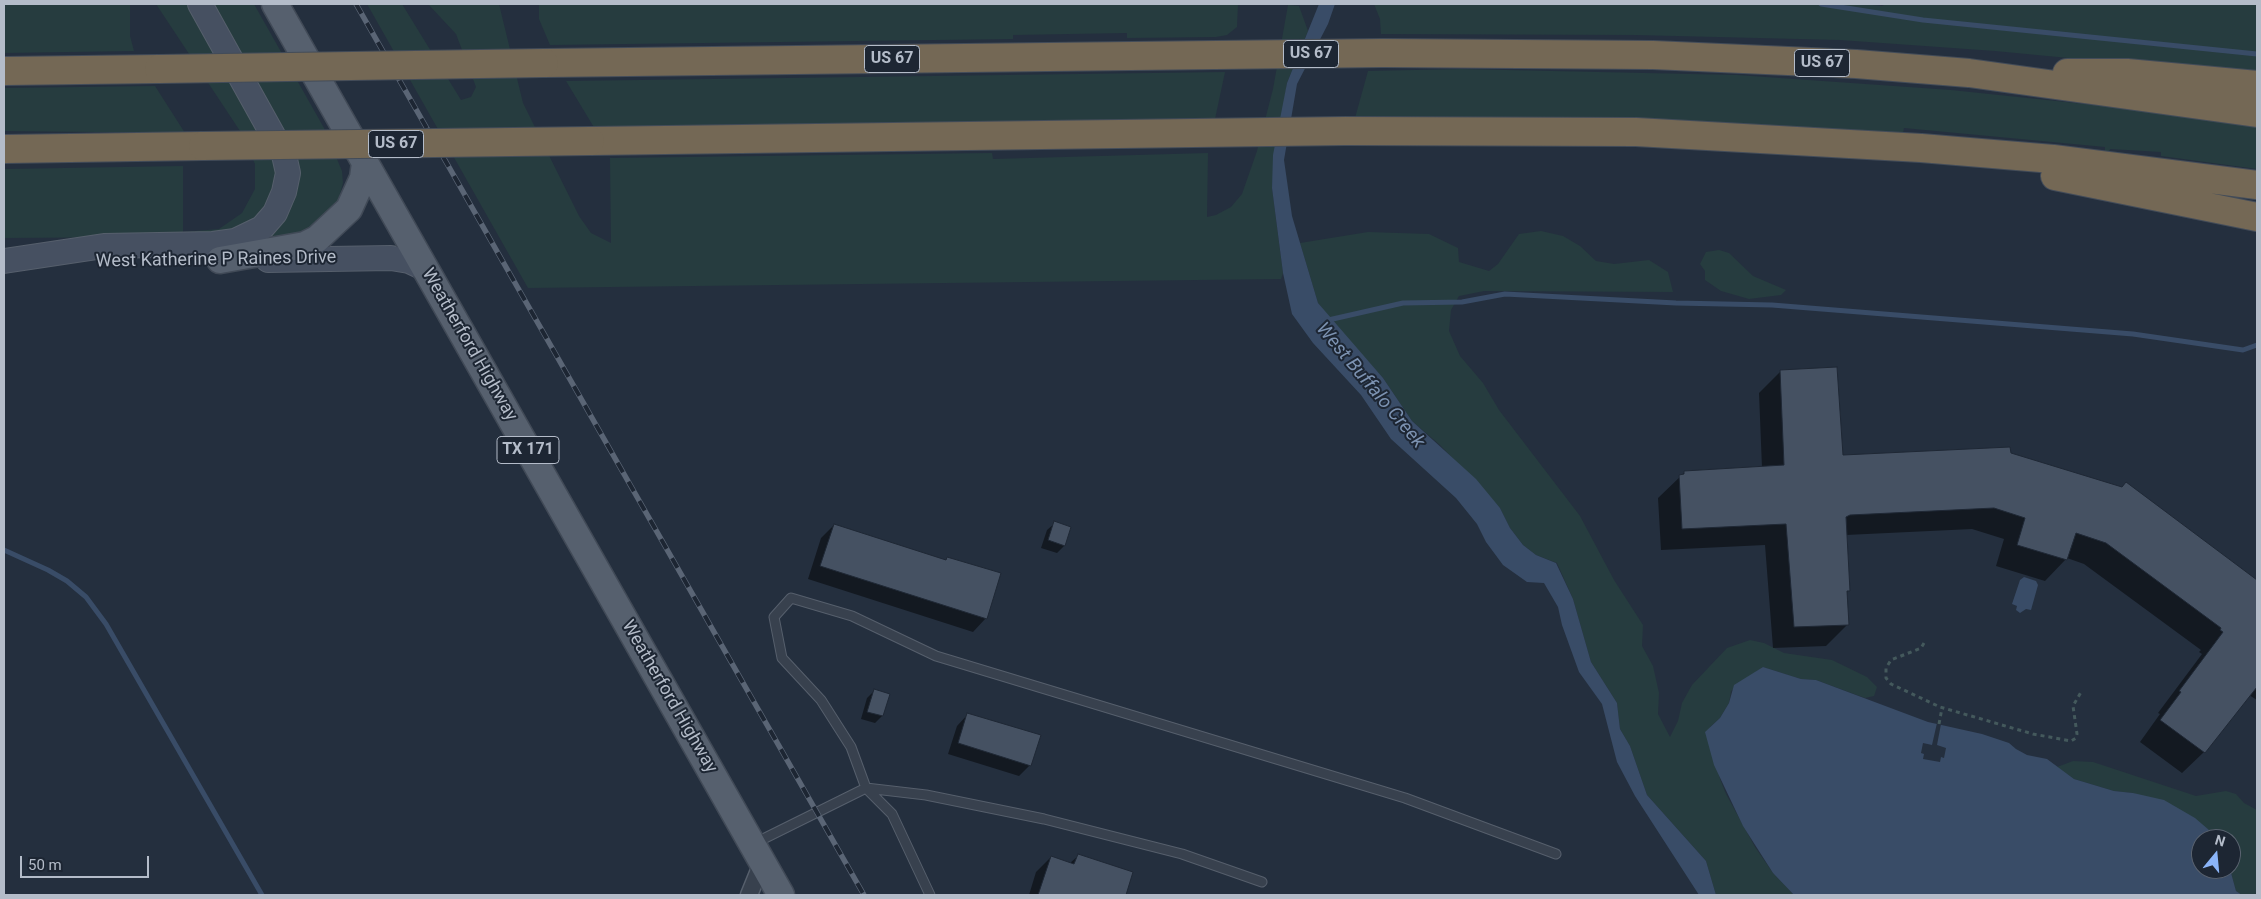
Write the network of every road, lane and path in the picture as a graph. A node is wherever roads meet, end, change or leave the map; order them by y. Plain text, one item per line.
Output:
1 (200, 4) edge
2 (275, 4) edge
3 (4, 71) edge
4 (1969, 73) junction
5 (2257, 86) edge
6 (2257, 113) edge
7 (1922, 148) junction
8 (4, 149) edge
9 (365, 162) junction
10 (2257, 185) edge
11 (2257, 217) edge
12 (220, 260) junction
13 (4, 262) edge
14 (426, 269) junction
15 (1924, 643) dead end
16 (2081, 692) dead end
17 (1942, 708) junction
18 (1939, 724) dead end
19 (866, 788) junction
20 (757, 854) junction
21 (1556, 854) dead end
22 (1262, 882) dead end
23 (749, 895) edge
24 (781, 895) edge
25 (930, 895) edge

1 - 13 main road
2 - 9 main road, Weatherford Highway / TX 171
3 - 4 highway, US 67, bridge
4 - 5 highway
4 - 6 highway, US 67
7 - 8 highway, US 67, bridge
7 - 10 highway, US 67
7 - 11 highway
9 - 12 main road
9 - 14 main road, Weatherford Highway / TX 171
12 - 13 main road, West Katherine P Raines Drive
12 - 14 main road, West Katherine P Raines Drive
14 - 20 main road, Weatherford Highway / TX 171
15 - 17 path
16 - 17 path
17 - 18 path
19 - 20 lane
19 - 21 lane
19 - 22 lane
19 - 25 lane
20 - 23 street
20 - 24 main road, Weatherford Highway / TX 171

